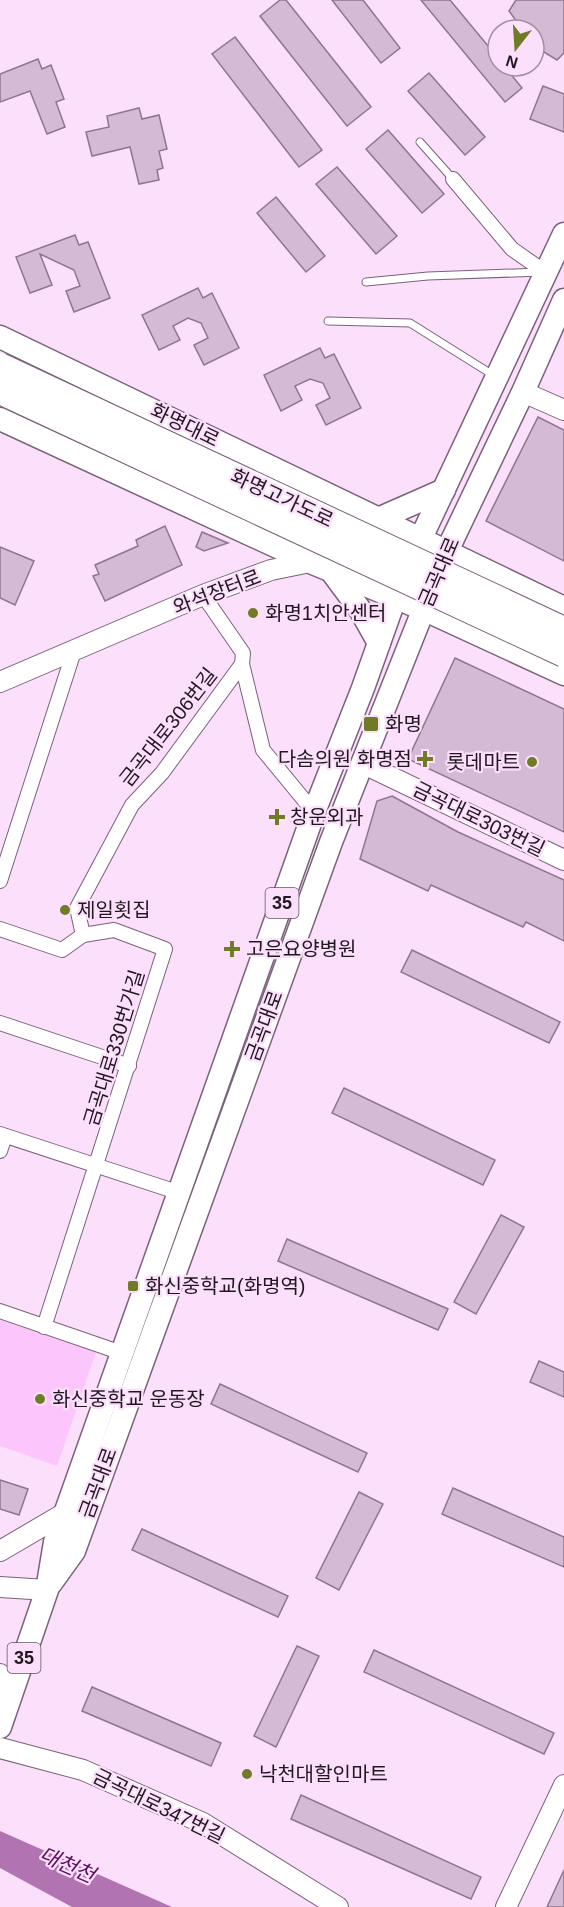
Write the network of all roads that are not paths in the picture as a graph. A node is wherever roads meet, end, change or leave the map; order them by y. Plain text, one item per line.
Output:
1 (420, 142) dead end
2 (453, 179) joint
3 (564, 234) edge
4 (545, 272) junction
5 (366, 282) dead end
6 (564, 300) edge
7 (328, 321) dead end
8 (0, 337) edge
9 (0, 366) edge
10 (496, 376) junction
11 (0, 391) edge
12 (523, 392) junction
13 (564, 410) edge
14 (0, 419) edge
15 (444, 490) junction
16 (378, 519) junction
17 (417, 547) junction
18 (446, 553) junction
19 (308, 561) junction
20 (331, 570) junction
21 (203, 595) junction
22 (395, 598) junction
23 (564, 608) edge
24 (423, 609) junction
25 (564, 630) edge
26 (379, 643) junction
27 (74, 651) junction
28 (564, 654) edge
29 (242, 664) junction
30 (564, 674) edge
31 (0, 682) edge
32 (362, 763) junction
33 (314, 812) junction
34 (7, 836) edge
35 (564, 860) edge
36 (0, 881) edge
37 (0, 929) edge
38 (83, 935) junction
39 (0, 1023) edge
40 (129, 1066) junction
41 (3, 1135) edge
42 (0, 1151) edge
43 (97, 1166) junction
44 (180, 1193) junction
45 (0, 1311) edge
46 (44, 1327) junction
47 (123, 1353) junction
48 (65, 1513) junction
49 (0, 1551) edge
50 (0, 1587) edge
51 (47, 1590) junction
52 (0, 1674) edge
53 (11, 1697) junction
54 (0, 1727) edge
55 (0, 1748) edge
56 (564, 1785) edge
57 (338, 1907) edge
58 (506, 1907) edge

1 - 2 lane
2 - 4 street
3 - 4 main road, 금곡대로 / 35
4 - 5 lane
4 - 10 main road, 금곡대로 / 35
6 - 12 main road, 금곡대로 / 35
7 - 10 lane
8 - 16 main road, 화명대로
9 - 25 highway, 화명고가도로, bridge
10 - 15 main road, 금곡대로 / 35
11 - 28 highway, 화명고가도로, bridge
12 - 13 main road
12 - 18 main road, 금곡대로 / 35
14 - 19 main road
15 - 16 main road
15 - 17 main road, 금곡대로 / 35
16 - 17 main road, 화명대로
17 - 18 main road, 화명대로
17 - 19 main road, 와석장터로
17 - 22 main road, 금곡대로 / 35
18 - 23 main road, 화명대로
18 - 24 main road, 금곡대로 / 35
19 - 20 main road
19 - 21 main road, 와석장터로
20 - 22 main road
20 - 26 main road
21 - 27 main road, 와석장터로
21 - 29 street
22 - 24 main road
22 - 26 main road, 금곡대로 / 35
24 - 30 main road
24 - 32 main road, 금곡대로 / 35
26 - 33 main road, 금곡대로 / 35
27 - 31 main road, 와석장터로
27 - 34 street
29 - 33 street, 금곡대로306번길
29 - 38 street, 금곡대로306번길
32 - 35 main road, 금곡대로303번길
32 - 51 main road, 금곡대로 / 35
33 - 44 main road, 금곡대로 / 35
34 - 36 street
37 - 38 street, 금곡대로330번가길
38 - 40 street, 금곡대로330번가길
39 - 40 street
40 - 43 street, 금곡대로330번가길
41 - 42 street
41 - 43 street
43 - 44 street
43 - 46 street, 금곡대로330번가길
44 - 47 main road, 금곡대로 / 35
45 - 46 street
46 - 47 street
47 - 48 main road, 금곡대로 / 35
48 - 49 main road
48 - 51 main road, 금곡대로 / 35
50 - 51 main road
51 - 53 main road, 금곡대로 / 35
52 - 53 main road
53 - 54 main road, 금곡대로 / 35
55 - 57 main road, 금곡대로347번길
56 - 58 main road

